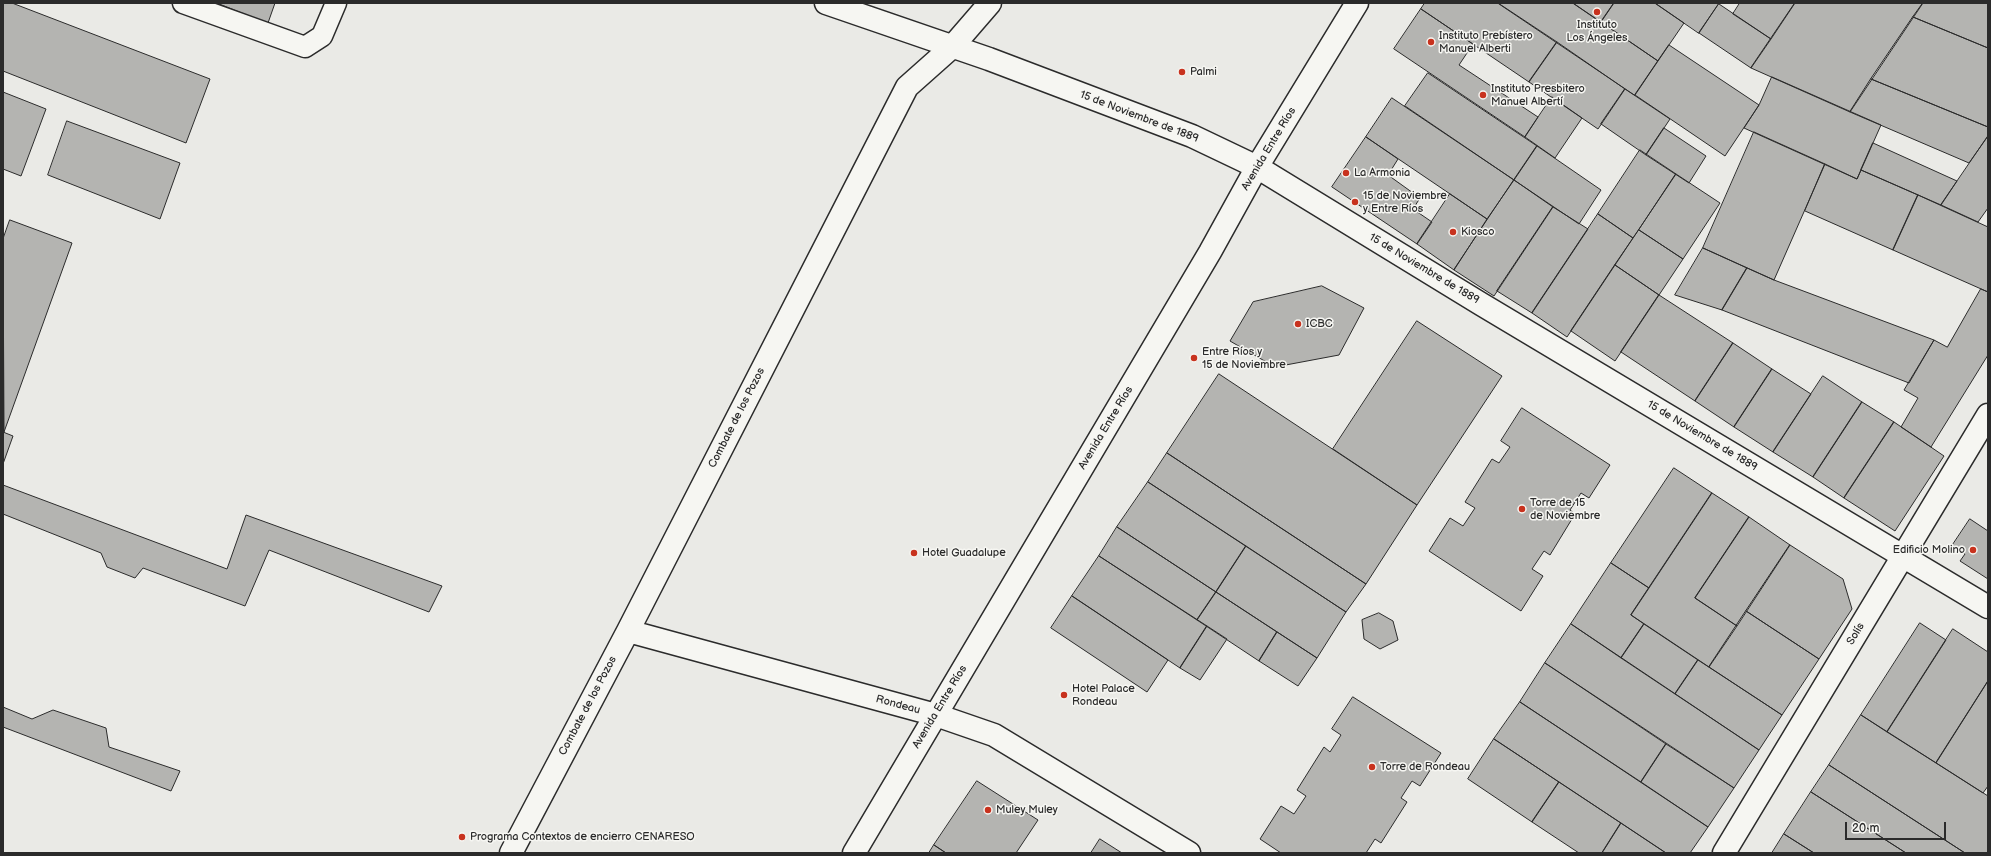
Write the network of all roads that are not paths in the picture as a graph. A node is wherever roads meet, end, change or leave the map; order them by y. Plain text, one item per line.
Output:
1 (182, 3) edge
2 (336, 3) edge
3 (826, 3) edge
4 (990, 3) edge
5 (1357, 3) edge
6 (952, 47) junction
7 (1257, 167) junction
8 (1988, 415) edge
9 (1902, 556) junction
10 (1988, 607) edge
11 (628, 631) junction
12 (936, 715) junction
13 (510, 853) edge
14 (854, 853) edge
15 (1189, 853) edge
16 (1724, 853) edge

1 - 2 lane
3 - 6 street, 15 de Noviembre de 1889
4 - 6 street, Combate de los Pozos
5 - 7 street, Avenida Entre Ríos
6 - 7 street, 15 de Noviembre de 1889
6 - 11 street, Combate de los Pozos
7 - 9 street, 15 de Noviembre de 1889
7 - 12 street, Avenida Entre Ríos
8 - 9 street, Solís
9 - 10 street, 15 de Noviembre de 1889
9 - 16 street, Solís
11 - 12 street, Rondeau
11 - 13 street, Combate de los Pozos
12 - 14 street, Avenida Entre Ríos
12 - 15 street, Rondeau

